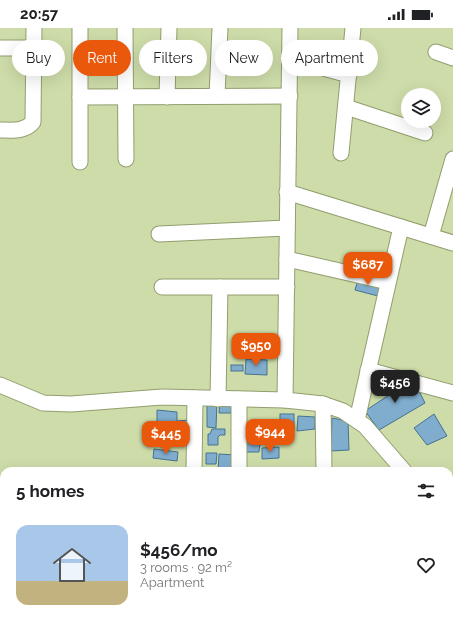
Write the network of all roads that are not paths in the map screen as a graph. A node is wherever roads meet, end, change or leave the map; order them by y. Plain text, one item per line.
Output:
1 (34, 28) edge
2 (80, 28) edge
3 (125, 28) edge
4 (169, 28) edge
5 (220, 28) edge
6 (290, 28) edge
7 (353, 28) edge
8 (34, 40) edge
9 (290, 40) edge
10 (352, 40) edge
11 (0, 48) edge
12 (12, 48) edge
13 (436, 52) dead end
14 (453, 58) edge
15 (34, 76) edge
16 (290, 76) edge
17 (349, 76) edge
18 (217, 96) junction
19 (290, 96) junction
20 (80, 97) junction
21 (127, 97) junction
22 (167, 97) junction
23 (346, 107) junction
24 (0, 130) edge
25 (425, 133) dead end
26 (341, 153) dead end
27 (126, 159) dead end
28 (453, 159) edge
29 (80, 162) dead end
30 (287, 192) junction
31 (401, 227) junction
32 (287, 228) junction
33 (159, 234) dead end
34 (431, 236) junction
35 (453, 243) edge
36 (287, 259) junction
37 (388, 282) junction
38 (162, 287) dead end
39 (220, 287) junction
40 (287, 287) junction
41 (368, 370) junction
42 (0, 385) edge
43 (453, 393) edge
44 (195, 398) junction
45 (218, 399) junction
46 (239, 399) junction
47 (285, 400) junction
48 (323, 404) junction
49 (357, 420) junction
50 (194, 467) edge
51 (239, 467) edge
52 (324, 467) edge
53 (401, 467) edge

1 - 8 street
2 - 20 street
3 - 21 street
4 - 22 street
5 - 18 street
6 - 9 street
7 - 10 street
11 - 12 street
13 - 14 street
15 - 24 street
16 - 19 street
17 - 23 street
18 - 19 street
18 - 22 street
19 - 30 street
20 - 21 street
20 - 29 street
21 - 22 street
21 - 27 street
23 - 25 street
23 - 26 street
28 - 34 street
30 - 31 street
30 - 32 street
31 - 34 street
31 - 37 street
32 - 33 street
32 - 36 street
34 - 35 street
36 - 37 street
36 - 40 street
37 - 41 street
38 - 39 street
39 - 40 street
39 - 45 street
40 - 47 street
41 - 43 street
41 - 49 street
42 - 44 street
44 - 45 street
44 - 50 street
45 - 46 street
46 - 47 street
46 - 51 street
47 - 48 street
48 - 49 street
48 - 52 street
49 - 53 street

